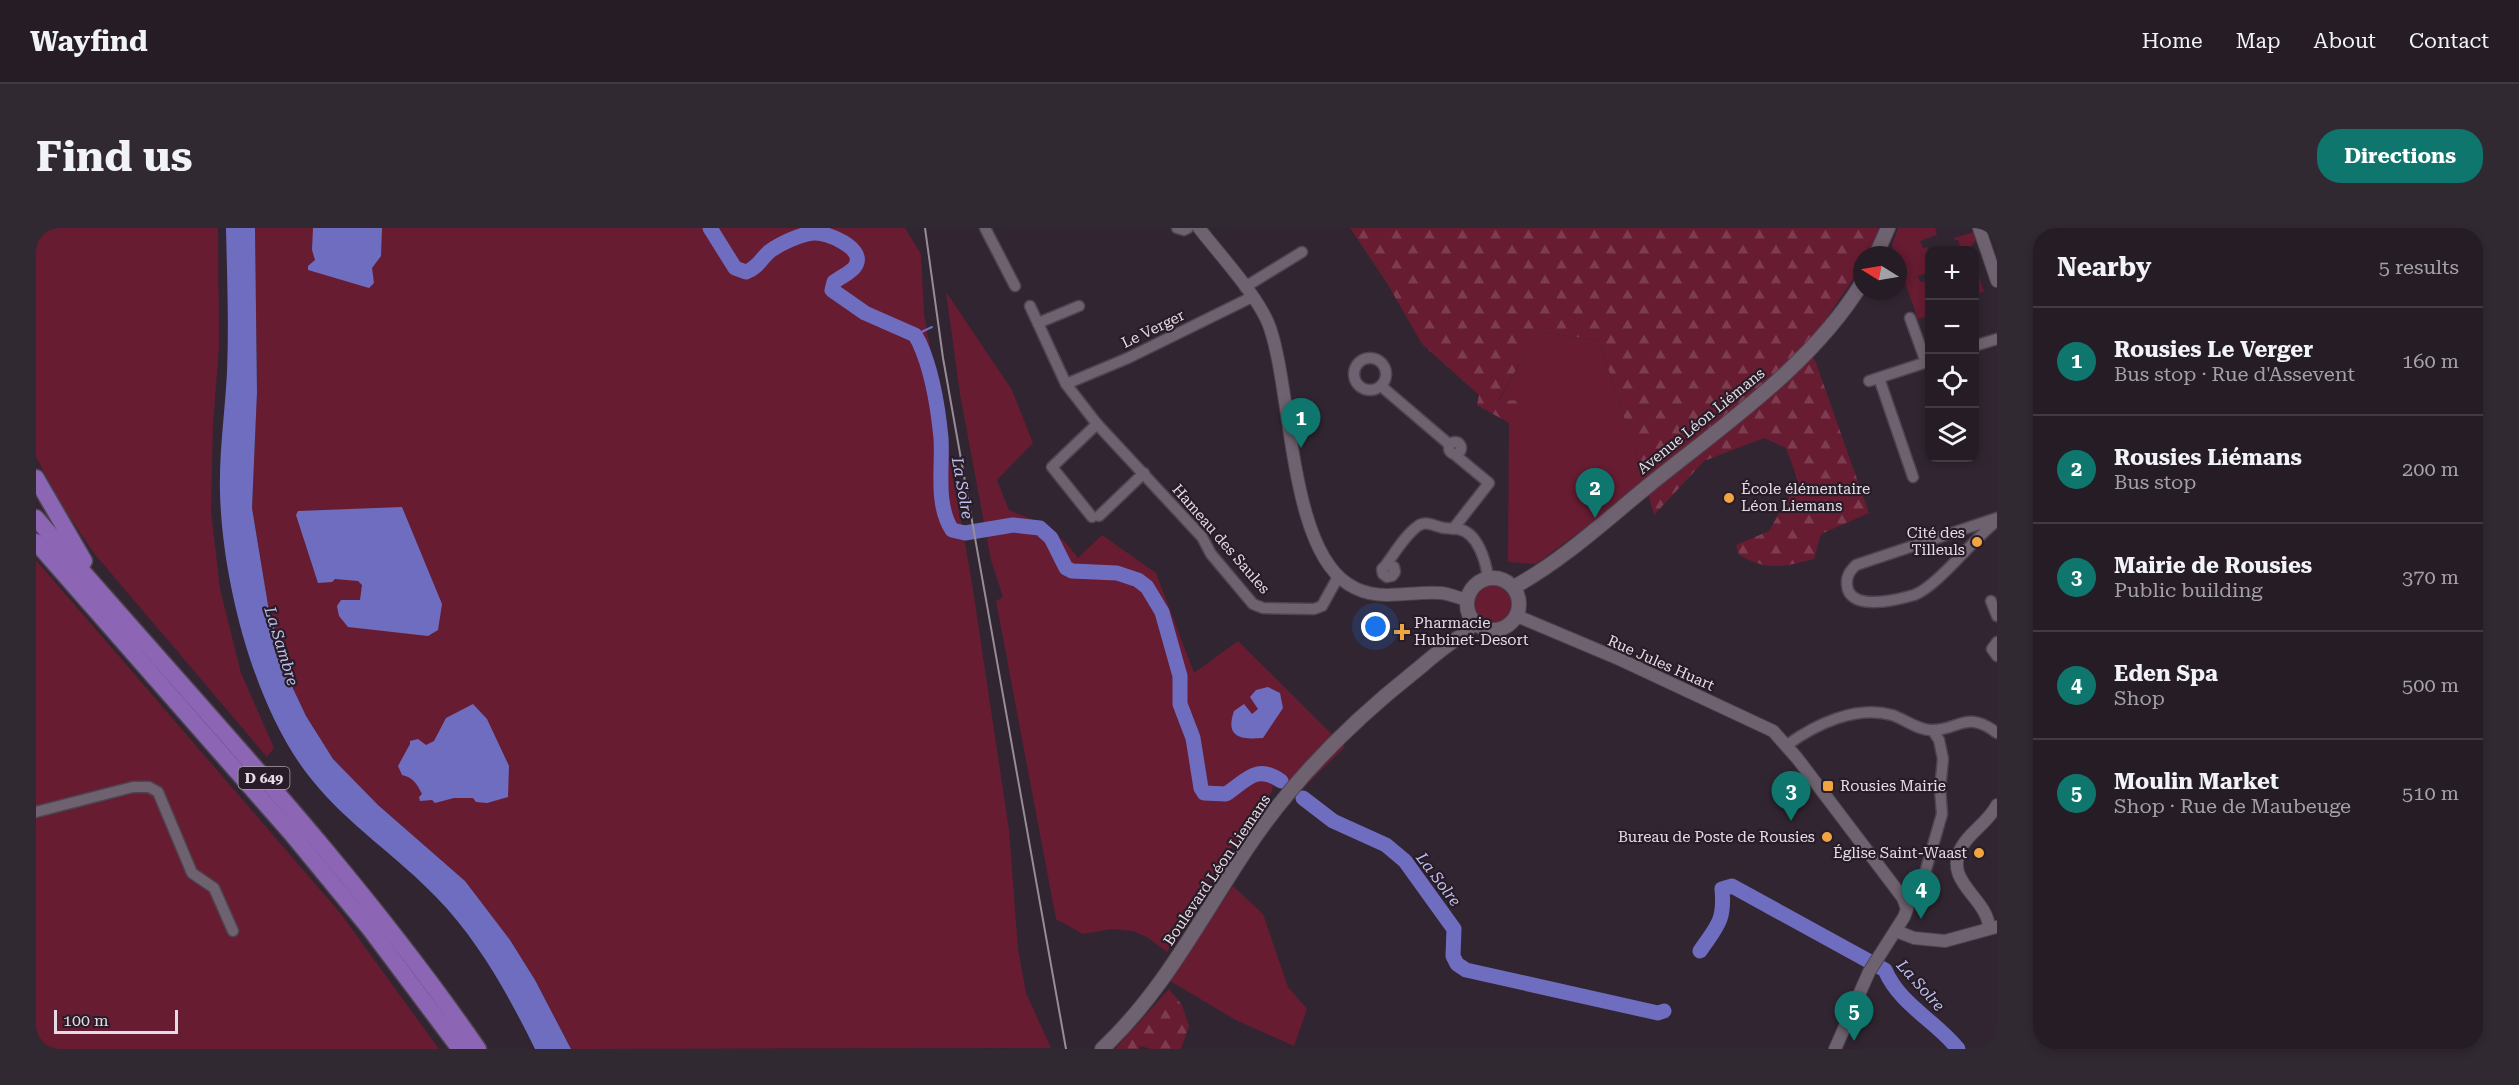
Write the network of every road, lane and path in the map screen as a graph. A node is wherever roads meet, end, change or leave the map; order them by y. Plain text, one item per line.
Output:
1 (986, 228) edge
2 (1177, 228) edge
3 (1188, 228) edge
4 (1199, 228) edge
5 (1888, 228) edge
6 (1979, 228) edge
7 (1880, 246) edge
8 (1302, 252) dead end
9 (1997, 281) edge
10 (1015, 286) dead end
11 (1248, 292) junction
12 (1853, 296) edge
13 (1030, 306) dead end
14 (1079, 306) dead end
15 (1910, 318) dead end
16 (1038, 323) junction
17 (1997, 339) edge
18 (1979, 344) edge
19 (1925, 354) edge
20 (1925, 362) edge
21 (1066, 384) junction
22 (1381, 386) dead end
23 (1097, 424) junction
24 (1144, 473) junction
25 (1913, 477) dead end
26 (36, 478) edge
27 (36, 519) edge
28 (1997, 520) edge
29 (1453, 529) junction
30 (36, 542) edge
31 (1385, 566) dead end
32 (1338, 576) junction
33 (1488, 578) junction
34 (1514, 587) junction
35 (1467, 600) junction
36 (1991, 601) dead end
37 (119, 614) junction
38 (1517, 616) junction
39 (1997, 616) edge
40 (1474, 622) junction
41 (1997, 642) edge
42 (1997, 656) edge
43 (1933, 730) junction
44 (1997, 733) edge
45 (1787, 745) junction
46 (1997, 805) edge
47 (36, 812) edge
48 (1907, 909) junction
49 (1993, 928) edge
50 (234, 931) dead end
51 (1896, 931) junction
52 (460, 1049) edge
53 (478, 1049) edge
54 (1102, 1049) edge
55 (1835, 1049) edge

1 - 10 street
2 - 3 street
4 - 11 street
5 - 7 main road
6 - 9 street
8 - 11 street, Le Verger
11 - 21 street, Le Verger
11 - 32 street
12 - 34 main road, Avenue Léon Liémans
13 - 16 street
14 - 16 street
15 - 19 street
16 - 21 street
17 - 18 street
20 - 25 street
21 - 23 street
22 - 29 street
23 - 24 street
23 - 24 street
24 - 32 street, Hameau des Saules
26 - 37 highway
27 - 37 highway, D 649
28 - 28 street
29 - 31 street
29 - 33 street
30 - 52 highway, D 649
32 - 35 street
33 - 34 main road
33 - 35 main road
34 - 38 main road
35 - 40 main road
36 - 39 street
37 - 53 highway, D 649
38 - 40 main road
38 - 45 street, Rue Jules Huart
40 - 54 main road, Boulevard Léon Liemans
41 - 42 street
43 - 44 street
43 - 45 street
43 - 48 street
45 - 48 street, Rue Jules Huart
46 - 49 street
47 - 50 street
48 - 51 street
49 - 51 street
51 - 55 street

